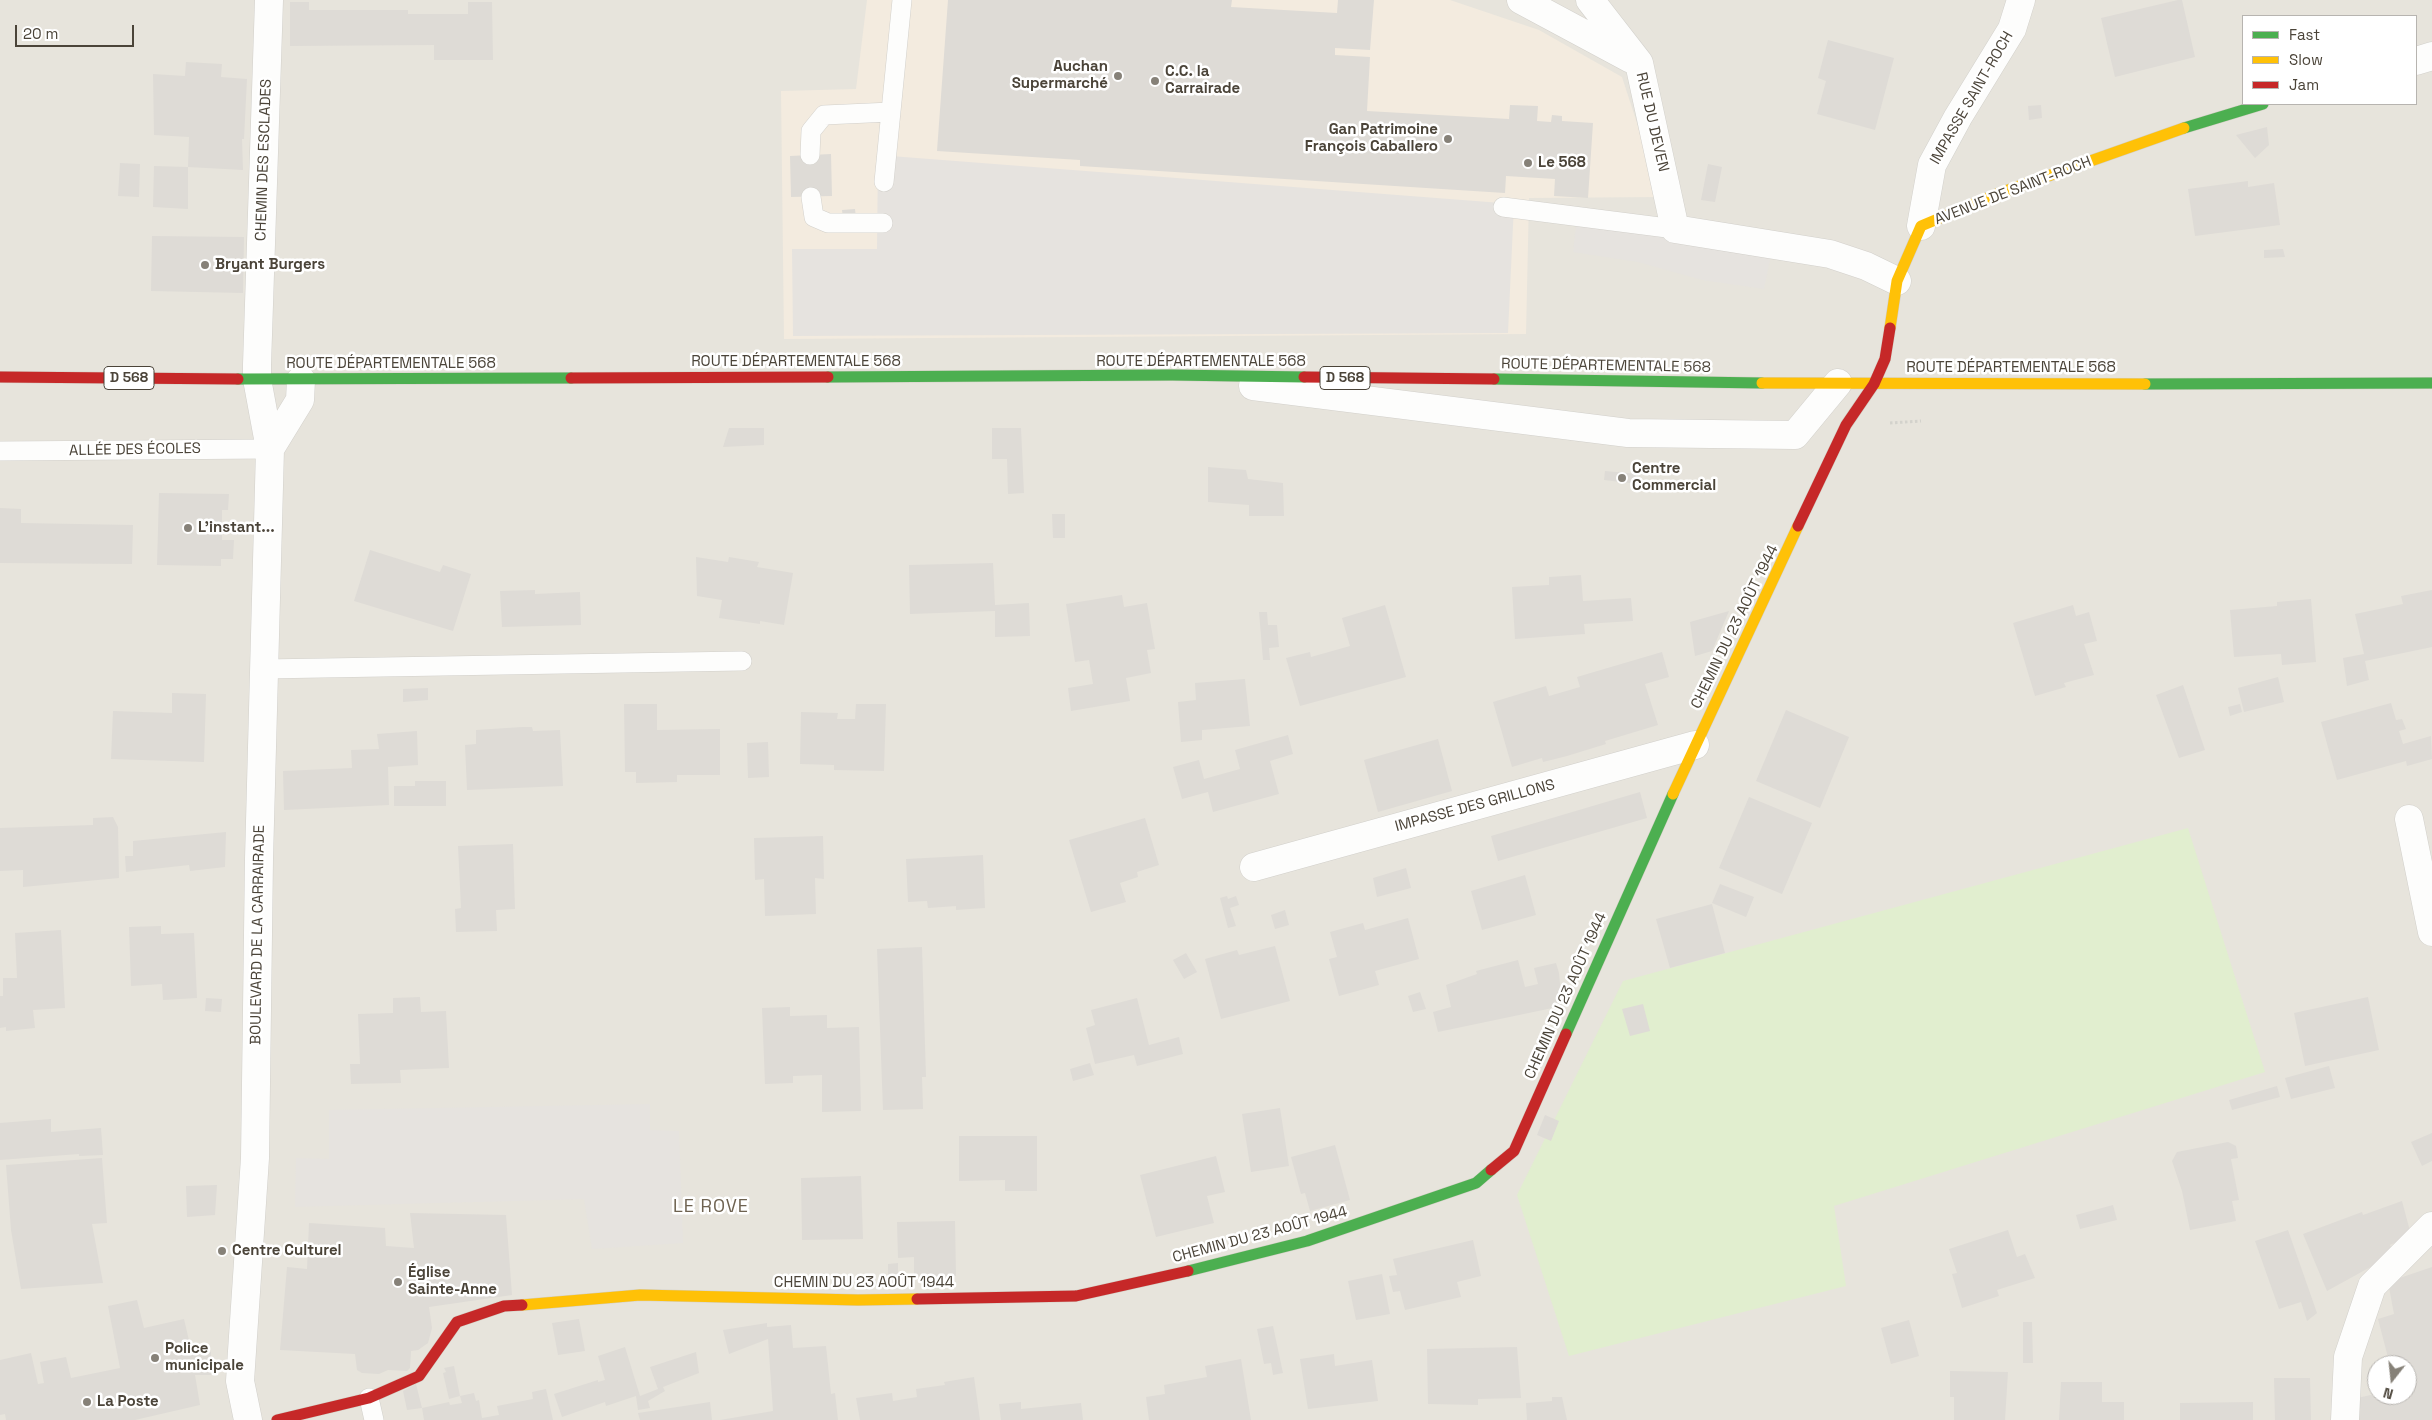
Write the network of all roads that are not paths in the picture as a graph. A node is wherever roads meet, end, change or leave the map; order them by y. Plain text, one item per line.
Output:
1 (269, 0) edge
2 (902, 0) edge
3 (1521, 0) edge
4 (1590, 0) edge
5 (2021, 0) edge
6 (2432, 56) edge
7 (2417, 60) edge
8 (1639, 63) junction
9 (2259, 105) edge
10 (891, 112) junction
11 (810, 154) dead end
12 (884, 182) dead end
13 (811, 196) dead end
14 (1503, 206) dead end
15 (884, 223) dead end
16 (1921, 226) junction
17 (1675, 229) junction
18 (1897, 281) junction
19 (1172, 375) junction
20 (0, 377) edge
21 (257, 379) junction
22 (301, 380) junction
23 (1838, 383) junction
24 (2432, 383) edge
25 (1874, 384) junction
26 (270, 449) junction
27 (0, 452) edge
28 (742, 661) dead end
29 (264, 669) junction
30 (1695, 744) junction
31 (2409, 819) dead end
32 (1254, 866) dead end
33 (2432, 932) edge
34 (2432, 1226) edge
35 (369, 1398) junction
36 (248, 1420) edge
37 (277, 1420) edge
38 (374, 1420) edge
39 (2345, 1420) edge

1 - 21 street, CHEMIN DES ESCLADES
2 - 10 lane
3 - 8 street
4 - 8 street, RUE DU DEVEN
5 - 16 street, IMPASSE SAINT-ROCH
6 - 7 street
8 - 17 street, RUE DU DEVEN
9 - 16 street, AVENUE DE SAINT-ROCH
10 - 11 lane
10 - 12 lane
13 - 15 lane
14 - 17 lane
16 - 18 street, AVENUE DE SAINT-ROCH
17 - 18 street
18 - 25 street, AVENUE DE SAINT-ROCH
19 - 22 street, ROUTE DÉPARTEMENTALE 568 / D 568
19 - 23 street, ROUTE DÉPARTEMENTALE 568 / D 568
19 - 23 street
20 - 21 street, ROUTE DÉPARTEMENTALE 568 / D 568
21 - 22 street, ROUTE DÉPARTEMENTALE 568 / D 568
21 - 26 street, BOULEVARD DE LA CARRAIRADE
22 - 26 street, BOULEVARD DE LA CARRAIRADE
23 - 25 street, ROUTE DÉPARTEMENTALE 568 / D 568
24 - 25 street, ROUTE DÉPARTEMENTALE 568 / D 568
25 - 30 street, CHEMIN DU 23 AOÛT 1944
26 - 27 lane, ALLÉE DES ÉCOLES
26 - 29 street, BOULEVARD DE LA CARRAIRADE
28 - 29 lane
29 - 36 street, BOULEVARD DE LA CARRAIRADE
30 - 32 street, IMPASSE DES GRILLONS
30 - 35 street, CHEMIN DU 23 AOÛT 1944
31 - 33 street
34 - 39 street
35 - 37 street, CHEMIN DU 23 AOÛT 1944
35 - 38 lane

